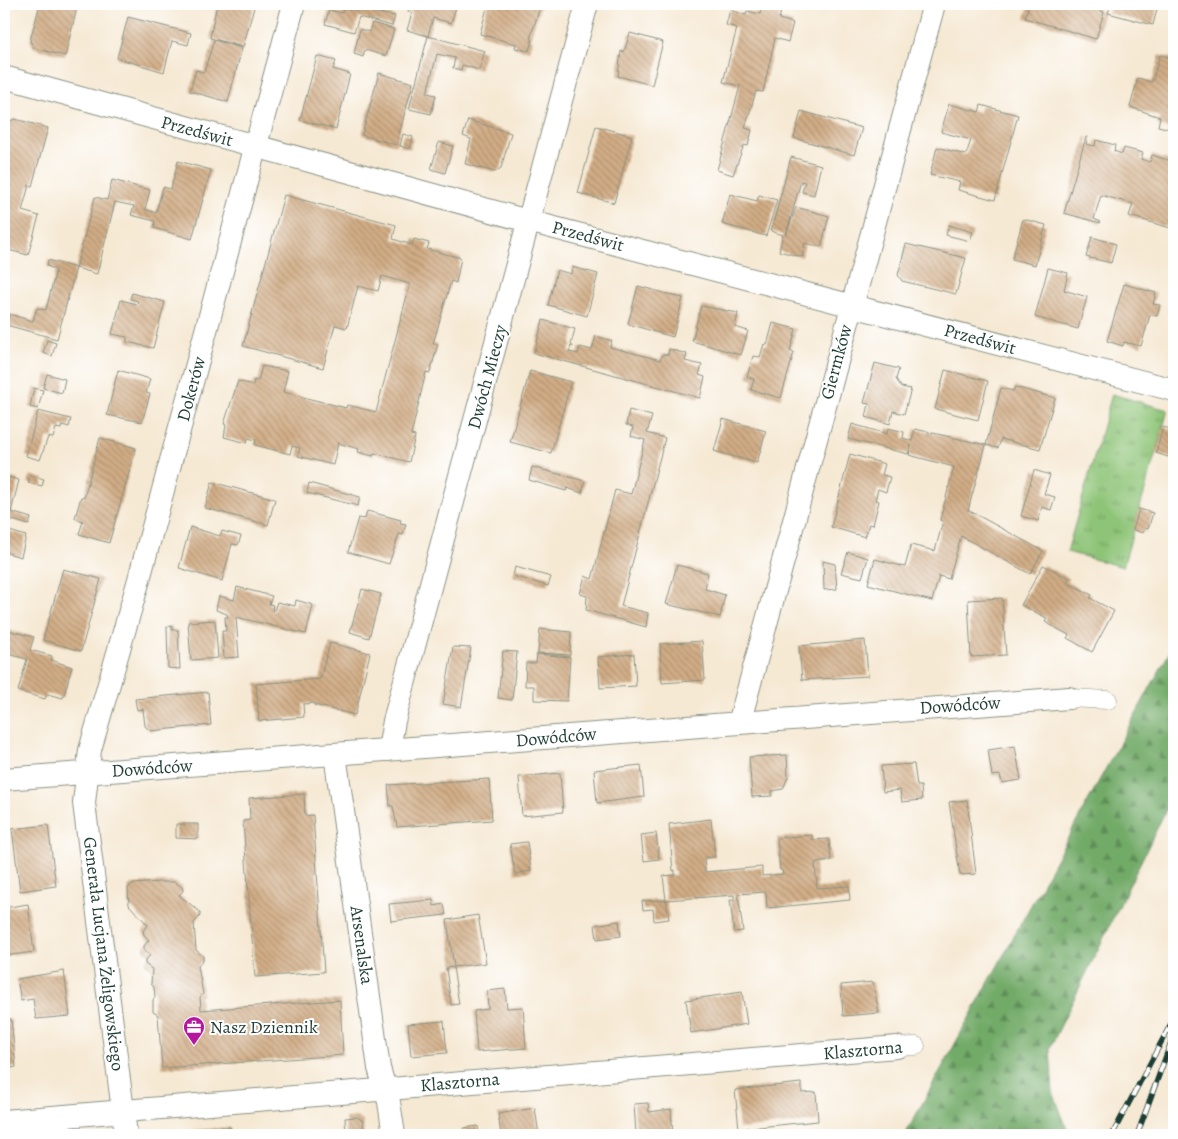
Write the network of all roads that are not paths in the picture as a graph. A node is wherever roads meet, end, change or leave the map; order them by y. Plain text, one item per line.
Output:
1 (294, 4) edge
2 (586, 4) edge
3 (934, 4) edge
4 (4, 77) edge
5 (256, 147) junction
6 (528, 221) junction
7 (851, 305) junction
8 (1173, 386) edge
9 (1069, 698) joint
10 (1108, 700) dead end
11 (740, 720) junction
12 (389, 750) junction
13 (334, 754) junction
14 (85, 773) junction
15 (4, 779) edge
16 (906, 1047) dead end
17 (385, 1088) junction
18 (123, 1109) junction
19 (4, 1121) edge
20 (126, 1135) edge
21 (394, 1135) edge

1 - 5 street, Dokerów
2 - 6 street, Dwóch Mieczy
3 - 7 street, Giermków
4 - 5 street, Przedświt
5 - 6 street, Przedświt
5 - 14 street, Dokerów
6 - 7 street, Przedświt
6 - 12 street, Dwóch Mieczy
7 - 8 street, Przedświt
7 - 11 street, Giermków
9 - 10 street, Dowódców
9 - 11 street, Dowódców
11 - 12 street, Dowódców
12 - 13 street, Dowódców
13 - 14 street, Dowódców
13 - 17 street, Arsenalska
14 - 15 street, Dowódców
14 - 18 street, Generała Lucjana Żeligowskiego
16 - 17 street, Klasztorna
17 - 18 street, Klasztorna
17 - 21 street, Arsenalska
18 - 19 street, Klasztorna
18 - 20 street, Generała Lucjana Żeligowskiego

